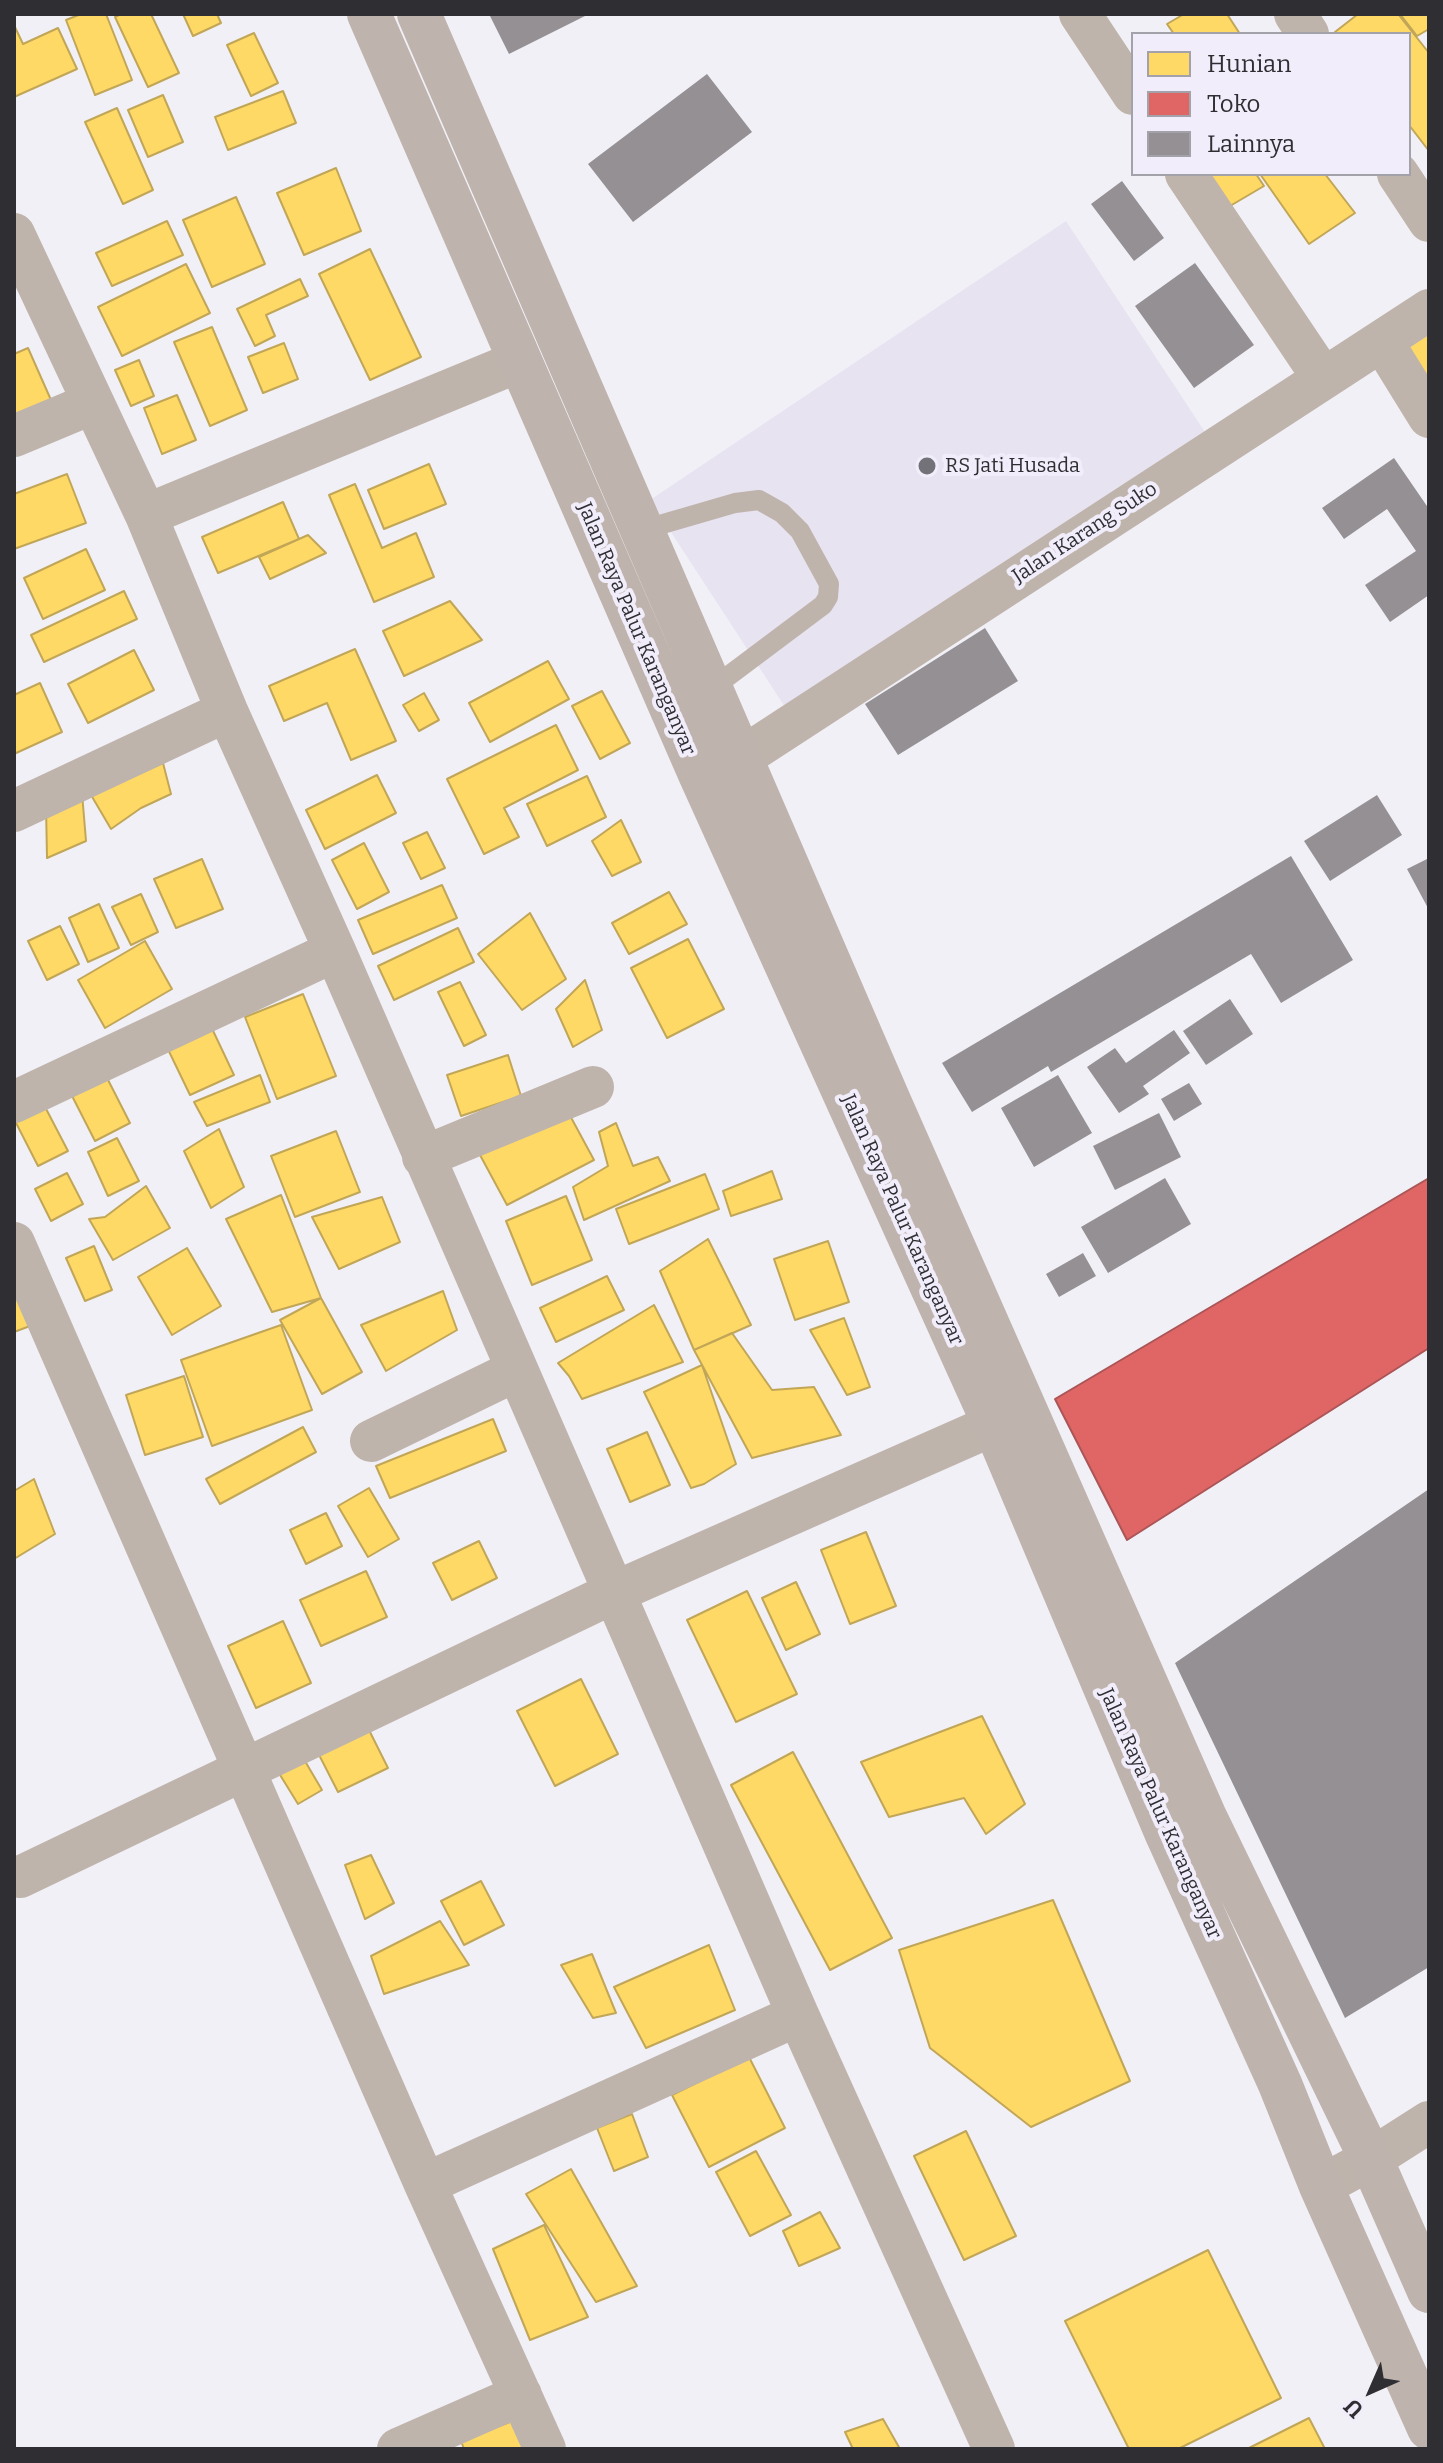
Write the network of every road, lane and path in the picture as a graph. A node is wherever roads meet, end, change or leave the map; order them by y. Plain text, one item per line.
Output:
1 (369, 14) edge
2 (419, 14) edge
3 (1080, 14) edge
4 (1295, 14) edge
5 (1307, 32) edge
6 (1131, 91) edge
7 (1187, 176) edge
8 (1399, 176) edge
9 (1429, 221) edge
10 (14, 234) edge
11 (1429, 310) edge
12 (1382, 341) junction
13 (520, 361) junction
14 (1323, 378) junction
15 (93, 403) junction
16 (1429, 417) edge
17 (14, 436) edge
18 (146, 515) junction
19 (642, 530) junction
20 (711, 689) junction
21 (227, 711) junction
22 (741, 758) junction
23 (700, 774) junction
24 (14, 811) edge
25 (335, 951) junction
26 (593, 1087) dead end
27 (14, 1102) edge
28 (423, 1157) junction
29 (14, 1243) edge
30 (517, 1370) junction
31 (1010, 1418) junction
32 (371, 1441) dead end
33 (615, 1592) junction
34 (244, 1770) junction
35 (1185, 1823) junction
36 (20, 1877) dead end
37 (798, 2015) junction
38 (1429, 2122) edge
39 (1371, 2159) junction
40 (425, 2184) junction
41 (1321, 2186) junction
42 (1429, 2291) edge
43 (521, 2395) junction
44 (1429, 2428) edge
45 (398, 2449) edge
46 (545, 2449) edge
47 (994, 2449) edge

1 - 13 main road, Jalan Raya Palur Karanganyar
2 - 19 main road, Jalan Raya Palur Karanganyar
3 - 6 street
4 - 5 street
7 - 14 street
8 - 9 street
10 - 15 street
11 - 12 street, Jalan Karang Suko
12 - 14 street, Jalan Karang Suko
12 - 16 street
13 - 18 street
13 - 23 main road, Jalan Raya Palur Karanganyar
14 - 22 street, Jalan Karang Suko
15 - 17 street
15 - 18 street
18 - 21 street
19 - 20 main road, Jalan Raya Palur Karanganyar
19 - 20 lane
20 - 22 main road, Jalan Raya Palur Karanganyar
21 - 24 street
21 - 25 street
22 - 23 street, Jalan Karang Suko
22 - 31 main road, Jalan Raya Palur Karanganyar
23 - 31 main road, Jalan Raya Palur Karanganyar
25 - 27 street
25 - 28 street
26 - 28 street
28 - 30 street
29 - 34 street
30 - 32 street
30 - 33 street
31 - 33 street
31 - 35 main road, Jalan Raya Palur Karanganyar
33 - 34 street
33 - 37 street
34 - 36 street
34 - 40 street
35 - 39 main road, Jalan Raya Palur Karanganyar
35 - 41 main road, Jalan Raya Palur Karanganyar
37 - 40 street
37 - 47 street
38 - 39 street
39 - 41 street
39 - 42 main road, Jalan Raya Palur Karanganyar
40 - 43 street
41 - 44 main road, Jalan Raya Palur Karanganyar
43 - 45 street
43 - 46 street

